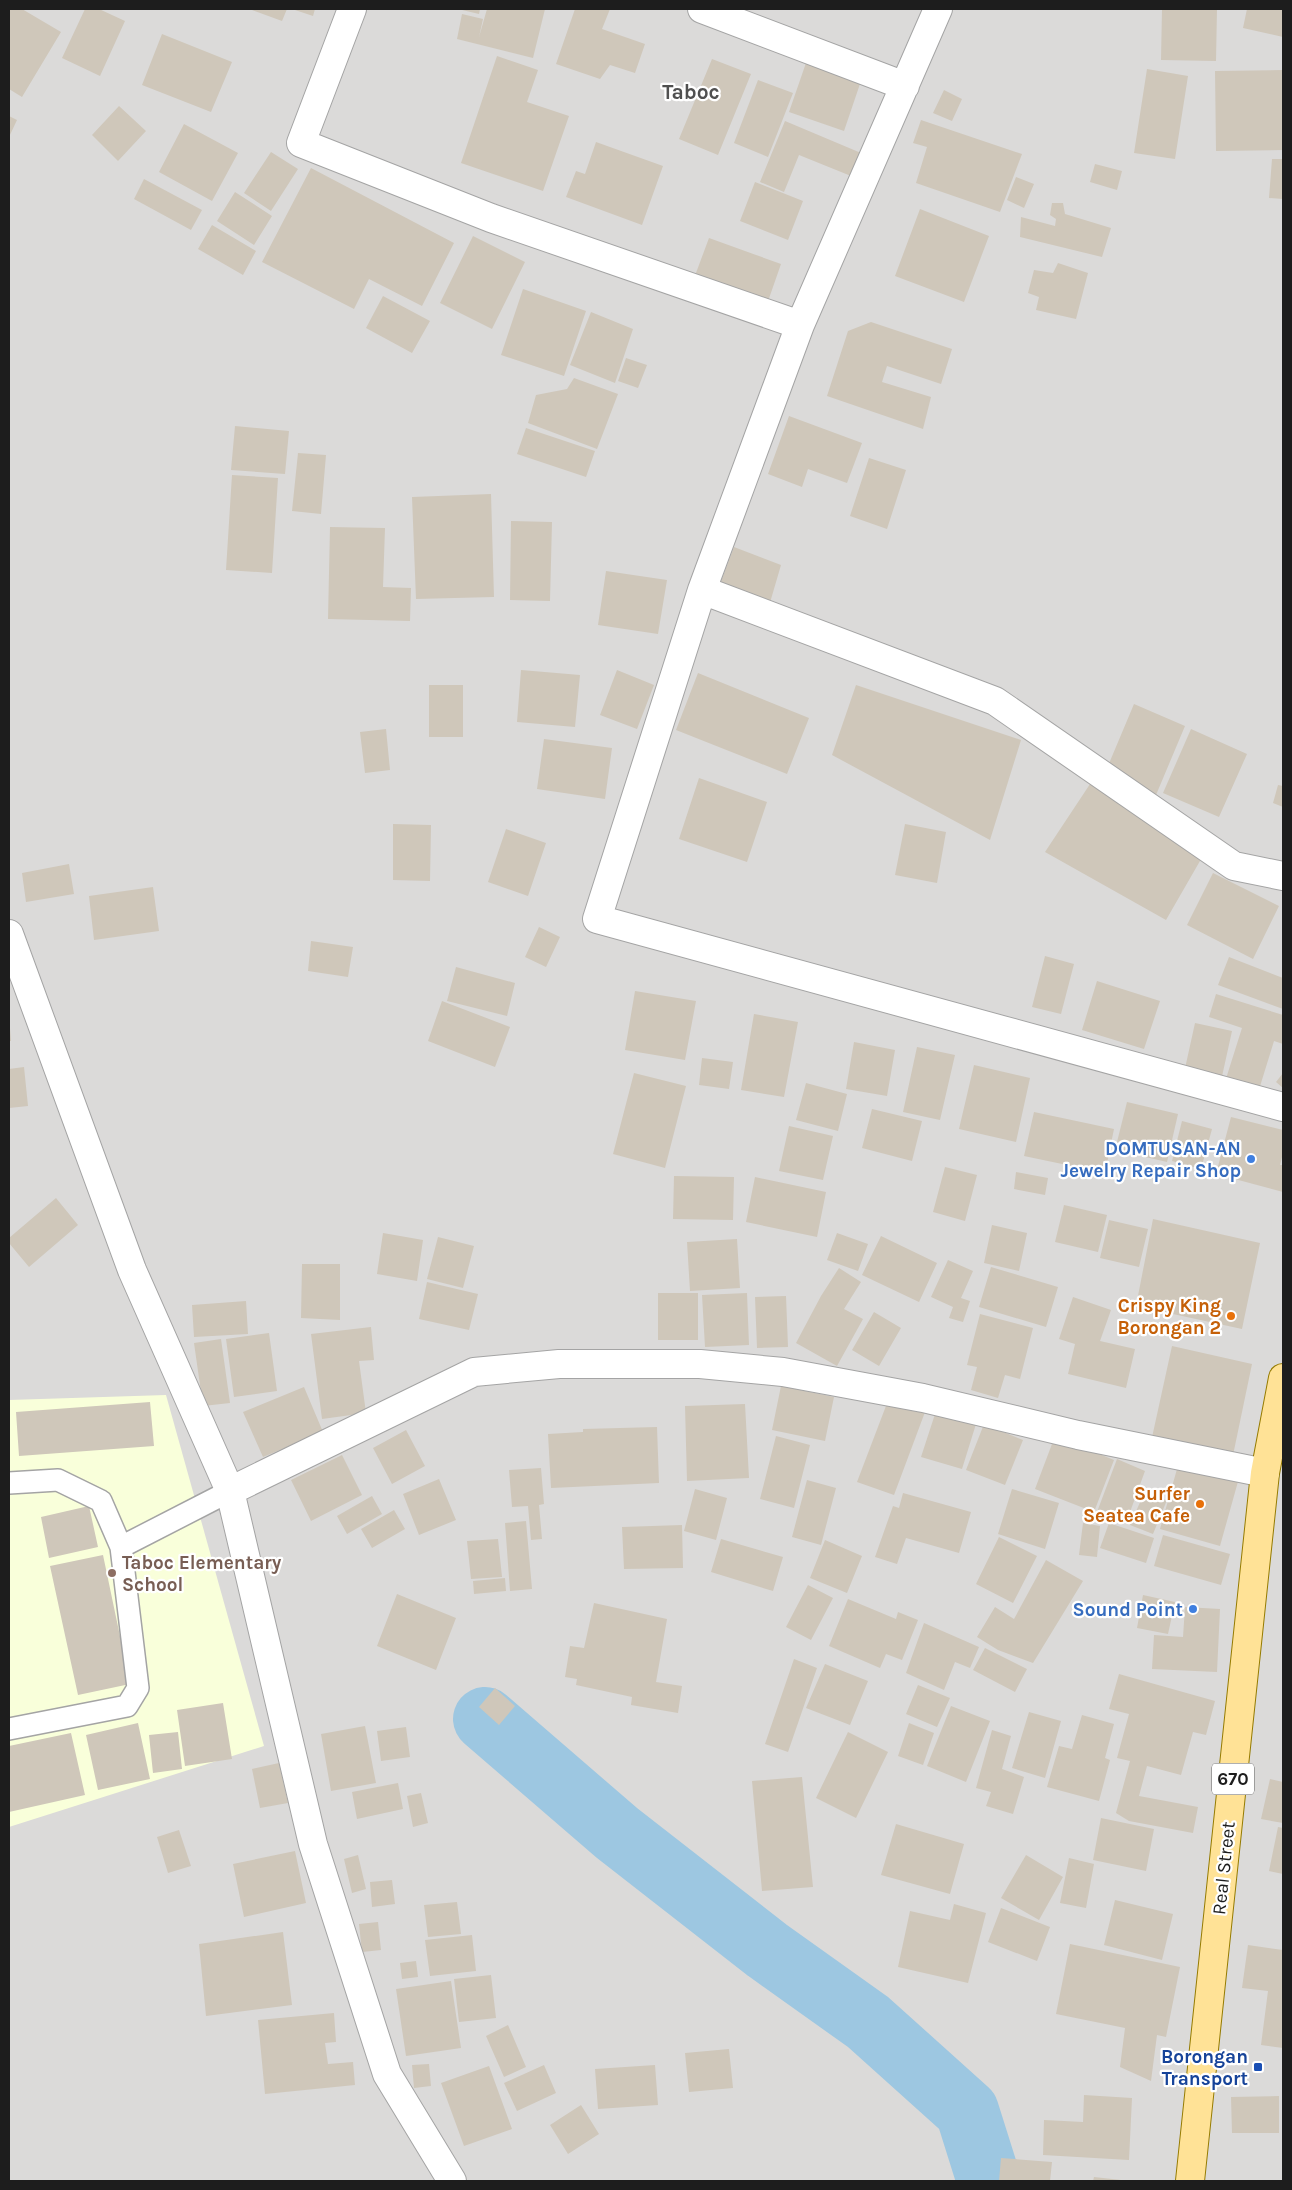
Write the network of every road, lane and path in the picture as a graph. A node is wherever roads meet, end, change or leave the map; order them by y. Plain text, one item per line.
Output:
1 (352, 9) edge
2 (702, 9) edge
3 (938, 9) edge
4 (905, 86) junction
5 (800, 325) junction
6 (702, 590) junction
7 (1283, 876) edge
8 (9, 934) edge
9 (1283, 1107) edge
10 (1283, 1378) edge
11 (1265, 1473) junction
12 (9, 1483) edge
13 (230, 1491) junction
14 (121, 1547) junction
15 (9, 1729) edge
16 (452, 2181) edge
17 (1190, 2181) edge

1 - 5 street
2 - 4 street
3 - 4 street
4 - 5 street
5 - 6 street
6 - 7 street
6 - 9 street
8 - 13 street
10 - 11 main road, Real Street / 670
11 - 13 street
11 - 17 main road, Real Street / 670
12 - 14 lane
13 - 14 lane
13 - 16 street
14 - 15 lane

